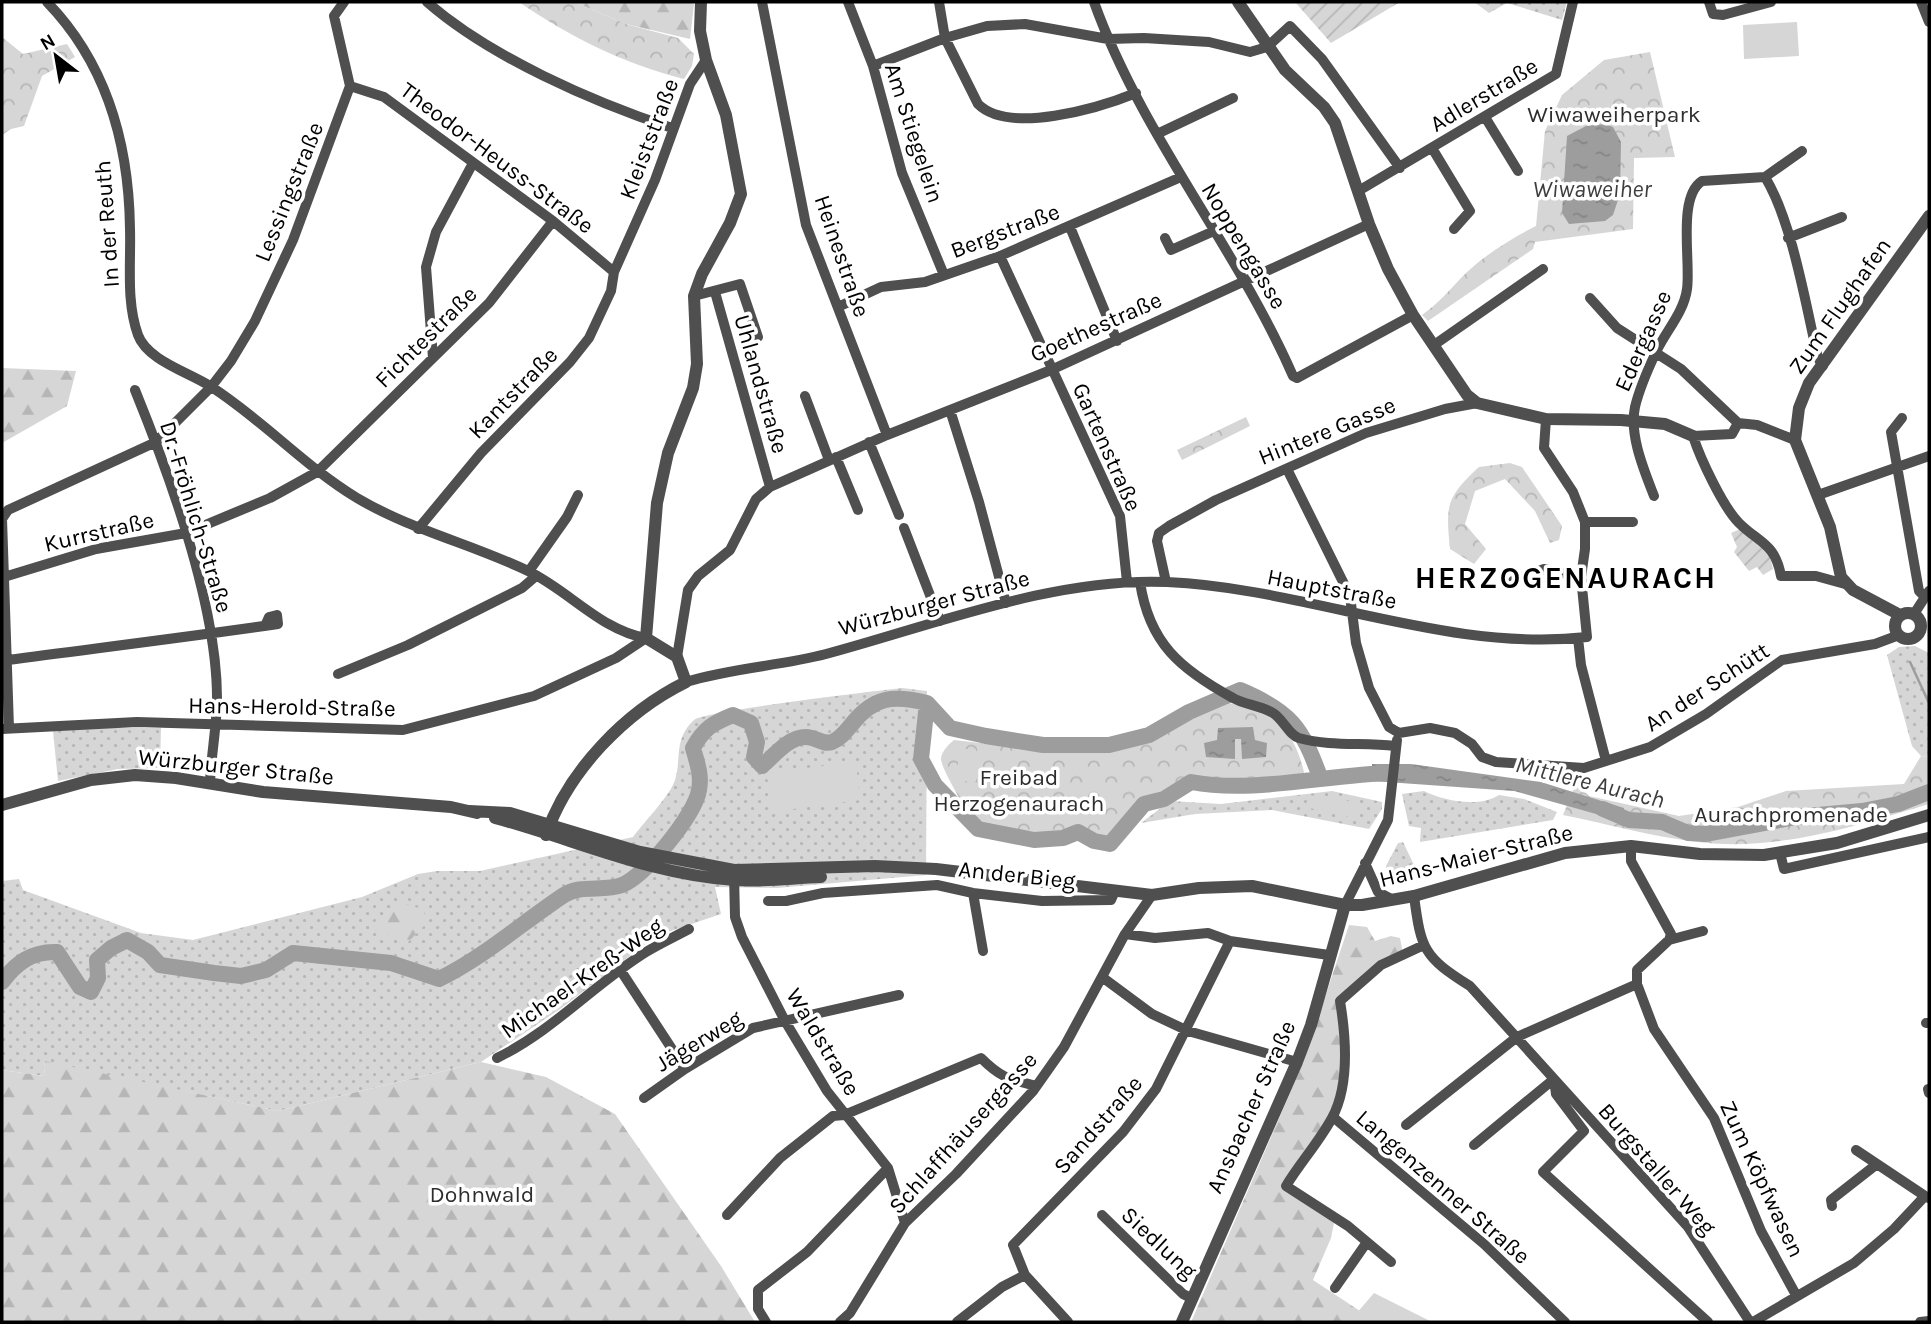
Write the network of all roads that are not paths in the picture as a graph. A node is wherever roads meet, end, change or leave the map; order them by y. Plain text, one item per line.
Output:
1 (47, 2) edge
2 (344, 2) edge
3 (427, 2) edge
4 (701, 2) edge
5 (762, 2) edge
6 (848, 2) edge
7 (939, 2) edge
8 (1094, 2) edge
9 (1238, 2) edge
10 (1573, 2) edge
11 (1709, 2) edge
12 (1771, 2) edge
13 (1922, 2) edge
14 (1929, 22) edge
15 (945, 38) junction
16 (1108, 39) junction
17 (1267, 47) junction
18 (706, 60) junction
19 (873, 66) junction
20 (350, 86) junction
21 (1136, 93) junction
22 (1233, 98) dead end
23 (1485, 117) junction
24 (672, 128) junction
25 (1157, 134) junction
26 (1432, 148) junction
27 (1802, 151) dead end
28 (473, 163) junction
29 (1400, 167) junction
30 (1518, 172) dead end
31 (1181, 177) junction
32 (1765, 177) junction
33 (1360, 190) junction
34 (1929, 216) edge
35 (1842, 217) dead end
36 (553, 221) junction
37 (1369, 224) junction
38 (1070, 228) junction
39 (1454, 229) dead end
40 (1214, 231) junction
41 (1165, 238) dead end
42 (1788, 238) junction
43 (1000, 256) junction
44 (1543, 269) dead end
45 (614, 272) junction
46 (944, 275) junction
47 (1245, 281) junction
48 (715, 292) junction
49 (694, 296) junction
50 (1590, 298) dead end
51 (838, 307) junction
52 (1413, 314) junction
53 (758, 337) dead end
54 (1117, 341) junction
55 (1434, 345) junction
56 (1656, 352) junction
57 (433, 358) junction
58 (1823, 366) junction
59 (1051, 370) junction
60 (211, 387) junction
61 (135, 390) dead end
62 (804, 396) dead end
63 (1477, 403) junction
64 (950, 410) junction
65 (1546, 418) junction
66 (1902, 418) dead end
67 (1634, 421) junction
68 (1738, 423) junction
69 (887, 435) junction
70 (1693, 436) junction
71 (1795, 440) junction
72 (156, 442) junction
73 (869, 442) junction
74 (1929, 456) edge
75 (832, 459) junction
76 (1896, 467) junction
77 (1287, 471) junction
78 (317, 472) junction
79 (770, 487) junction
80 (578, 495) dead end
81 (1818, 495) junction
82 (1654, 496) dead end
83 (858, 510) dead end
84 (899, 515) dead end
85 (1585, 522) junction
86 (1633, 522) dead end
87 (904, 528) dead end
88 (418, 529) junction
89 (186, 533) junction
90 (532, 574) junction
91 (4, 577) junction
92 (1581, 577) junction
93 (1513, 581) dead end
94 (1127, 582) junction
95 (1140, 582) junction
96 (1166, 582) junction
97 (1196, 584) joint
98 (1845, 584) junction
99 (1926, 599) edge
100 (1006, 603) junction
101 (1354, 614) junction
102 (1907, 615) junction
103 (940, 621) junction
104 (265, 626) dead end
105 (211, 634) junction
106 (1899, 635) junction
107 (1582, 637) junction
108 (1924, 637) edge
109 (646, 638) junction
110 (677, 657) junction
111 (8, 660) junction
112 (338, 674) dead end
113 (686, 682) junction
114 (215, 726) junction
115 (5, 729) edge
116 (1399, 733) junction
117 (1395, 749) junction
118 (1605, 761) junction
119 (210, 783) junction
120 (2, 805) edge
121 (1929, 815) edge
122 (548, 829) junction
123 (1929, 836) edge
124 (1631, 846) junction
125 (611, 850) junction
126 (1780, 853) junction
127 (1365, 863) junction
128 (909, 868) junction
129 (734, 875) junction
130 (910, 885) junction
131 (1115, 891) junction
132 (973, 893) junction
133 (1152, 895) junction
134 (1414, 896) junction
135 (1394, 900) junction
136 (768, 901) dead end
137 (1345, 905) junction
138 (688, 929) dead end
139 (1703, 931) dead end
140 (1125, 934) junction
141 (1669, 940) junction
142 (1230, 941) junction
143 (1423, 945) junction
144 (984, 951) dead end
145 (1329, 955) junction
146 (621, 971) junction
147 (1102, 977) junction
148 (1637, 984) junction
149 (899, 995) dead end
150 (785, 1021) junction
151 (1188, 1031) junction
152 (1517, 1037) junction
153 (497, 1058) dead end
154 (1297, 1062) junction
155 (685, 1069) junction
156 (1554, 1079) junction
157 (1036, 1086) junction
158 (644, 1098) dead end
159 (844, 1115) junction
160 (1333, 1117) junction
161 (1406, 1125) dead end
162 (1474, 1145) dead end
163 (1856, 1150) dead end
164 (1877, 1164) junction
165 (888, 1168) junction
166 (1927, 1197) edge
167 (1832, 1206) dead end
168 (727, 1215) dead end
169 (1102, 1215) dead end
170 (905, 1223) junction
171 (1367, 1242) junction
172 (1391, 1262) dead end
173 (1025, 1275) junction
174 (1335, 1289) dead end
175 (1796, 1295) junction
176 (1191, 1298) junction
177 (1062, 1321) edge
178 (766, 1322) edge
179 (840, 1322) edge
180 (957, 1322) edge
181 (1182, 1322) edge
182 (1564, 1322) edge
183 (1707, 1322) edge
184 (1752, 1322) edge

1 - 60 street, In der Reuth
2 - 20 street
3 - 24 street
4 - 18 street
5 - 51 street, Heinestraße
6 - 19 street, Am Stiegelein
7 - 15 street
8 - 16 street, Noppengasse
9 - 17 street
10 - 23 street, Adlerstraße
11 - 12 street
13 - 14 street
15 - 16 street
15 - 19 street
15 - 21 street
16 - 17 street
16 - 21 street, Noppengasse
17 - 29 street
17 - 33 street
18 - 24 street, Kleiststraße
18 - 49 street
19 - 46 street, Am Stiegelein
20 - 28 street, Theodor-Heuss-Straße
20 - 60 street, Lessingstraße
21 - 25 street, Noppengasse
22 - 25 street
23 - 26 street, Adlerstraße
23 - 30 street
24 - 45 street, Kleiststraße
25 - 31 street, Noppengasse
26 - 29 street, Adlerstraße
26 - 39 street, Adlerstraße
27 - 32 street
28 - 36 street, Theodor-Heuss-Straße
28 - 57 street
29 - 33 street, Adlerstraße
31 - 38 street, Bergstraße
31 - 40 street, Noppengasse
32 - 42 street
32 - 56 street, Edergasse
33 - 37 street
34 - 58 street, Zum Flughafen
35 - 42 street
36 - 45 street, Theodor-Heuss-Straße
36 - 57 street, Fichtestraße
37 - 47 street, Goethestraße
37 - 52 street
38 - 43 street, Bergstraße
38 - 54 street
40 - 41 street
40 - 47 street, Noppengasse
42 - 58 street
43 - 46 street, Bergstraße
43 - 59 street, Gartenstraße
44 - 55 street
45 - 88 street, Kantstraße
46 - 51 street, Bergstraße
47 - 52 street, Noppengasse
47 - 54 street, Goethestraße
48 - 49 street, Uhlandstraße
48 - 53 street, Uhlandstraße
48 - 79 street, Uhlandstraße
49 - 109 street
50 - 56 street
51 - 69 street, Heinestraße
52 - 55 street
54 - 59 street, Goethestraße
55 - 63 street
56 - 67 street, Edergasse
56 - 68 street
57 - 78 street, Fichtestraße
58 - 71 street, Zum Flughafen
59 - 64 street, Goethestraße
59 - 94 street, Gartenstraße
60 - 72 street, Lessingstraße
60 - 78 street
61 - 72 street, Dr.-Fröhlich-Straße
62 - 75 street
63 - 65 street, Hintere Gasse
63 - 77 street, Hintere Gasse
64 - 69 street, Goethestraße
64 - 100 street
65 - 67 street, Hintere Gasse
65 - 85 street
66 - 76 street
67 - 70 street, Hintere Gasse
67 - 82 street
68 - 70 street
68 - 71 street
69 - 73 street, Goethestraße
70 - 98 street
71 - 81 street
72 - 89 street, Dr.-Fröhlich-Straße
72 - 91 street
73 - 75 street, Goethestraße
73 - 84 street
74 - 76 street
75 - 79 street, Goethestraße
75 - 83 street
76 - 81 street
76 - 99 street
77 - 96 street, Hintere Gasse
77 - 101 street
78 - 88 street
78 - 89 street, Kurrstraße
79 - 110 street, Goethestraße
80 - 90 street
81 - 98 street
85 - 86 street
85 - 92 street
87 - 103 street
88 - 90 street
89 - 91 street, Kurrstraße
89 - 105 street, Dr.-Fröhlich-Straße
90 - 109 street
90 - 112 street
91 - 111 street
92 - 93 street
92 - 107 street
94 - 95 street, Würzburger Straße
94 - 100 street, Würzburger Straße
95 - 96 street, Würzburger Straße
95 - 117 street
96 - 97 street, Würzburger Straße
97 - 101 street, Hauptstraße
98 - 102 street
99 - 102 street
100 - 103 street, Würzburger Straße
101 - 107 street, Hauptstraße
101 - 116 street
102 - 106 street
102 - 108 street
103 - 113 street, Würzburger Straße
104 - 105 street
105 - 111 street
105 - 114 street, Dr.-Fröhlich-Straße
106 - 108 street
106 - 118 street, An der Schütt
107 - 118 street
109 - 110 street
109 - 114 street, Hans-Herold-Straße
110 - 113 street
111 - 115 street
113 - 122 street, Würzburger Straße
114 - 115 street, Hans-Herold-Straße
114 - 119 street, Dr.-Fröhlich-Straße
116 - 117 street
116 - 118 street, An der Schütt
117 - 127 street
119 - 120 street, Würzburger Straße
119 - 122 street, Würzburger Straße
121 - 126 street, Hans-Maier-Straße
122 - 125 street, Hans-Maier-Straße
123 - 126 street
124 - 126 street, Hans-Maier-Straße
124 - 134 street, Hans-Maier-Straße
124 - 141 street
125 - 129 street, Hans-Maier-Straße
125 - 129 street, Hans-Maier-Straße
127 - 135 street
127 - 137 street
128 - 129 street, Hans-Maier-Straße
128 - 130 street
128 - 131 street, Hans-Maier-Straße
129 - 150 street, Waldstraße
130 - 132 street, An der Bieg
130 - 136 street, An der Bieg
131 - 132 street, An der Bieg
131 - 133 street, Hans-Maier-Straße
132 - 144 street
133 - 137 street, Hans-Maier-Straße
133 - 140 street, Schlaffhäusergasse
134 - 135 street, Hans-Maier-Straße
134 - 143 street
135 - 137 street, Hans-Maier-Straße
137 - 145 street, Ansbacher Straße
138 - 146 street, Michael-Kreß-Weg
139 - 141 street
140 - 142 street
140 - 147 street, Schlaffhäusergasse
141 - 148 street
142 - 145 street
142 - 151 street, Sandstraße
143 - 152 street, Burgstaller Weg
143 - 160 street, Langenzenner Straße
145 - 154 street, Ansbacher Straße
146 - 153 street, Michael-Kreß-Weg
146 - 155 street
147 - 151 street
147 - 157 street, Schlaffhäusergasse
148 - 152 street
148 - 175 street, Zum Köpfwasen
149 - 150 street, Jägerweg
150 - 155 street, Jägerweg
150 - 159 street, Waldstraße
151 - 154 street
151 - 173 street, Sandstraße
152 - 156 street, Burgstaller Weg
152 - 161 street
154 - 176 street, Ansbacher Straße
155 - 158 street, Jägerweg
156 - 162 street
156 - 183 street
156 - 184 street, Burgstaller Weg
157 - 159 street
157 - 170 street, Schlaffhäusergasse
159 - 165 street, Waldstraße
159 - 168 street
160 - 171 street
160 - 182 street, Langenzenner Straße
163 - 164 street
164 - 166 street
164 - 167 street
165 - 170 street, Waldstraße
165 - 178 street
166 - 175 street
169 - 176 street, Siedlung
170 - 179 street, Schlaffhäusergasse
171 - 172 street
171 - 174 street
173 - 177 street
173 - 180 street
175 - 184 street
176 - 181 street, Ansbacher Straße

